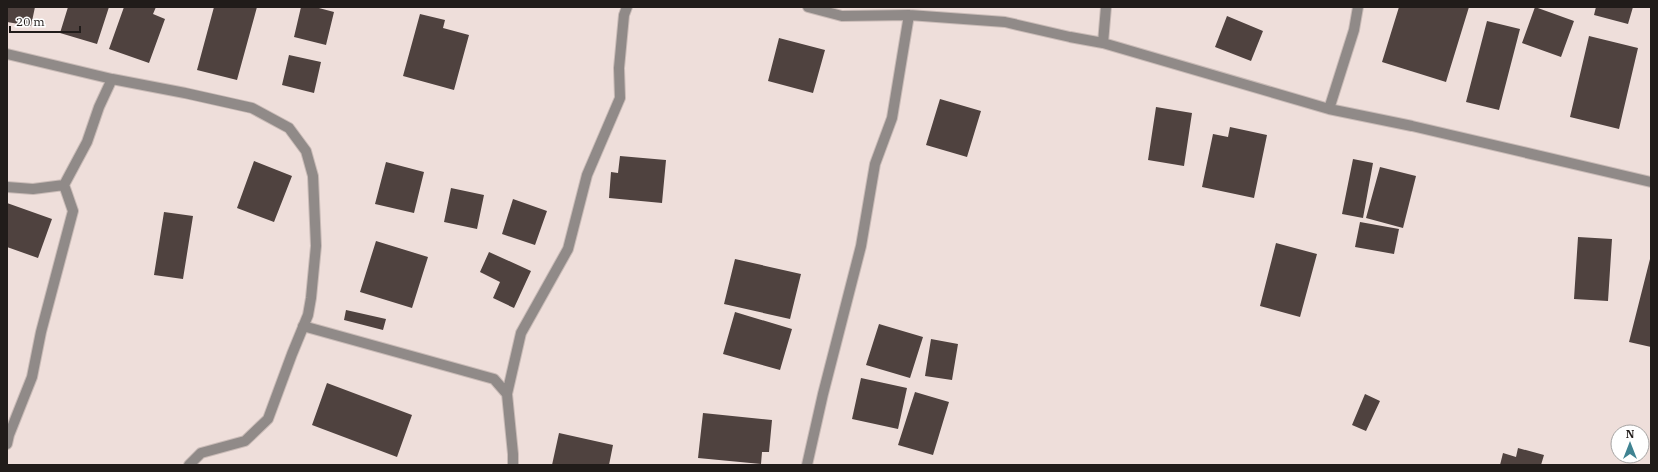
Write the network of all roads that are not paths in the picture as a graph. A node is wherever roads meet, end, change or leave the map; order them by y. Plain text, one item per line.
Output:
1 (627, 7) edge
2 (808, 7) edge
3 (1106, 7) edge
4 (1358, 7) edge
5 (909, 15) junction
6 (1103, 43) junction
7 (7, 54) edge
8 (112, 79) junction
9 (1329, 109) junction
10 (1651, 182) edge
11 (64, 185) junction
12 (7, 187) edge
13 (303, 326) junction
14 (507, 394) junction
15 (7, 444) edge
16 (189, 465) edge
17 (513, 465) edge
18 (807, 465) edge

1 - 14 street
2 - 5 street
3 - 6 street
4 - 9 street
5 - 6 street
5 - 18 street
6 - 9 street
7 - 8 street
8 - 11 street
8 - 13 street
9 - 10 street
11 - 12 street
11 - 15 street
13 - 14 street
13 - 16 street
14 - 17 street

